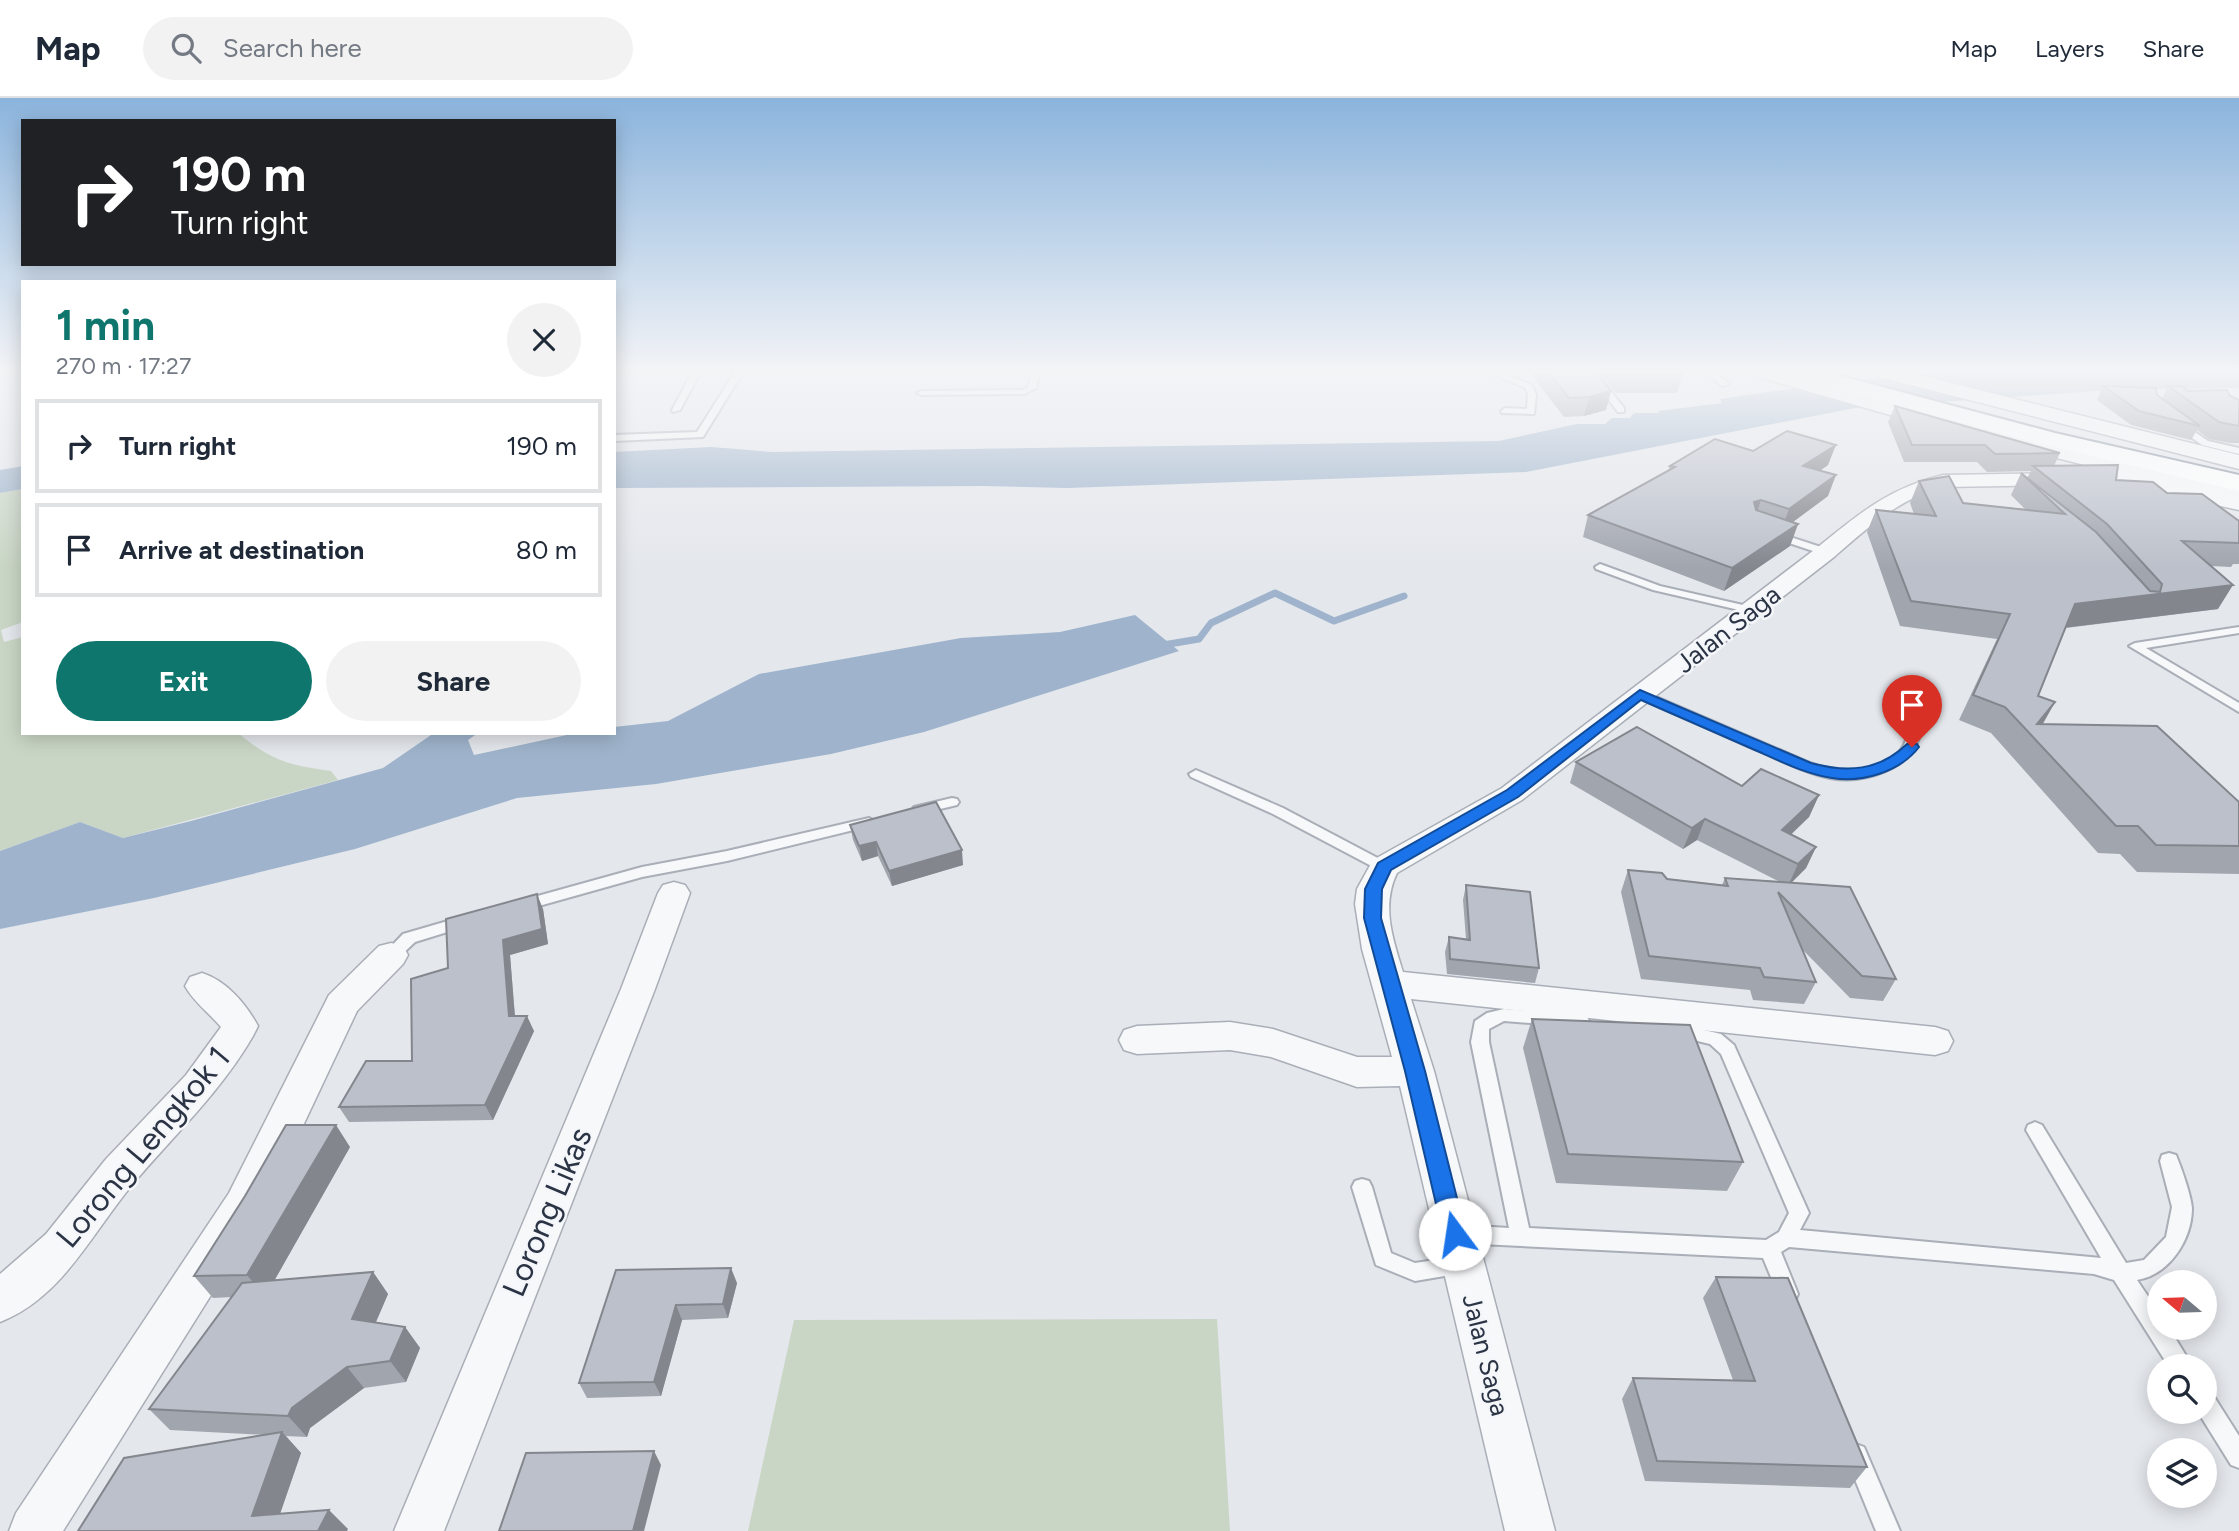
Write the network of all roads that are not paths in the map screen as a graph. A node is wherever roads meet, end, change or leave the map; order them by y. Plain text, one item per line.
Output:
1 (675, 436) edge
2 (1997, 436) edge
3 (2047, 436) edge
4 (2095, 436) edge
5 (2132, 436) edge
6 (2195, 436) edge
7 (616, 438) edge
8 (2028, 444) junction
9 (2239, 451) edge
10 (2239, 462) edge
11 (2239, 472) edge
12 (2017, 484) junction
13 (2239, 484) edge
14 (2239, 496) edge
15 (2239, 504) edge
16 (1765, 531) edge
17 (1826, 552) junction
18 (1600, 567) dead end
19 (1752, 610) junction
20 (2239, 630) edge
21 (1640, 694) junction
22 (2239, 708) edge
23 (1914, 736) dead end
24 (1196, 774) dead end
25 (953, 802) dead end
26 (1384, 867) junction
27 (674, 893) dead end
28 (510, 909) edge
29 (483, 916) edge
30 (391, 955) joint
31 (1392, 984) junction
32 (202, 986) dead end
33 (1136, 1040) dead end
34 (1935, 1041) dead end
35 (1415, 1071) junction
36 (2035, 1130) dead end
37 (2169, 1161) dead end
38 (1362, 1186) dead end
39 (1521, 1237) junction
40 (1778, 1244) junction
41 (1459, 1249) junction
42 (2121, 1273) junction
43 (0, 1301) edge
44 (1796, 1313) edge
45 (2174, 1354) edge
46 (2217, 1422) edge
47 (1850, 1441) edge
48 (2239, 1457) edge
49 (34, 1531) edge
50 (419, 1531) edge
51 (1530, 1531) edge
52 (1888, 1531) edge

1 - 7 lane
2 - 8 street
3 - 13 highway
4 - 11 highway
5 - 10 street
6 - 9 lane
8 - 12 street, Jalan Saga
8 - 14 street
12 - 15 street, Jalan Saga
12 - 17 street, Jalan Saga
16 - 17 lane
17 - 19 street, Jalan Saga
18 - 19 lane
19 - 21 street, Jalan Saga
20 - 22 lane
21 - 23 lane
21 - 26 street, Jalan Saga
24 - 26 lane
25 - 28 lane
26 - 31 street, Jalan Saga
27 - 50 street, Lorong Likas
29 - 30 lane
30 - 49 street
31 - 34 street
31 - 35 street, Jalan Saga
32 - 43 street, Lorong Lengkok 1
33 - 35 street
35 - 41 street, Jalan Saga
36 - 42 lane
37 - 42 lane
38 - 41 lane
39 - 40 lane
39 - 40 lane
39 - 41 lane
40 - 42 lane
40 - 44 lane
41 - 51 street, Jalan Saga
42 - 45 lane
46 - 48 lane
47 - 52 lane

